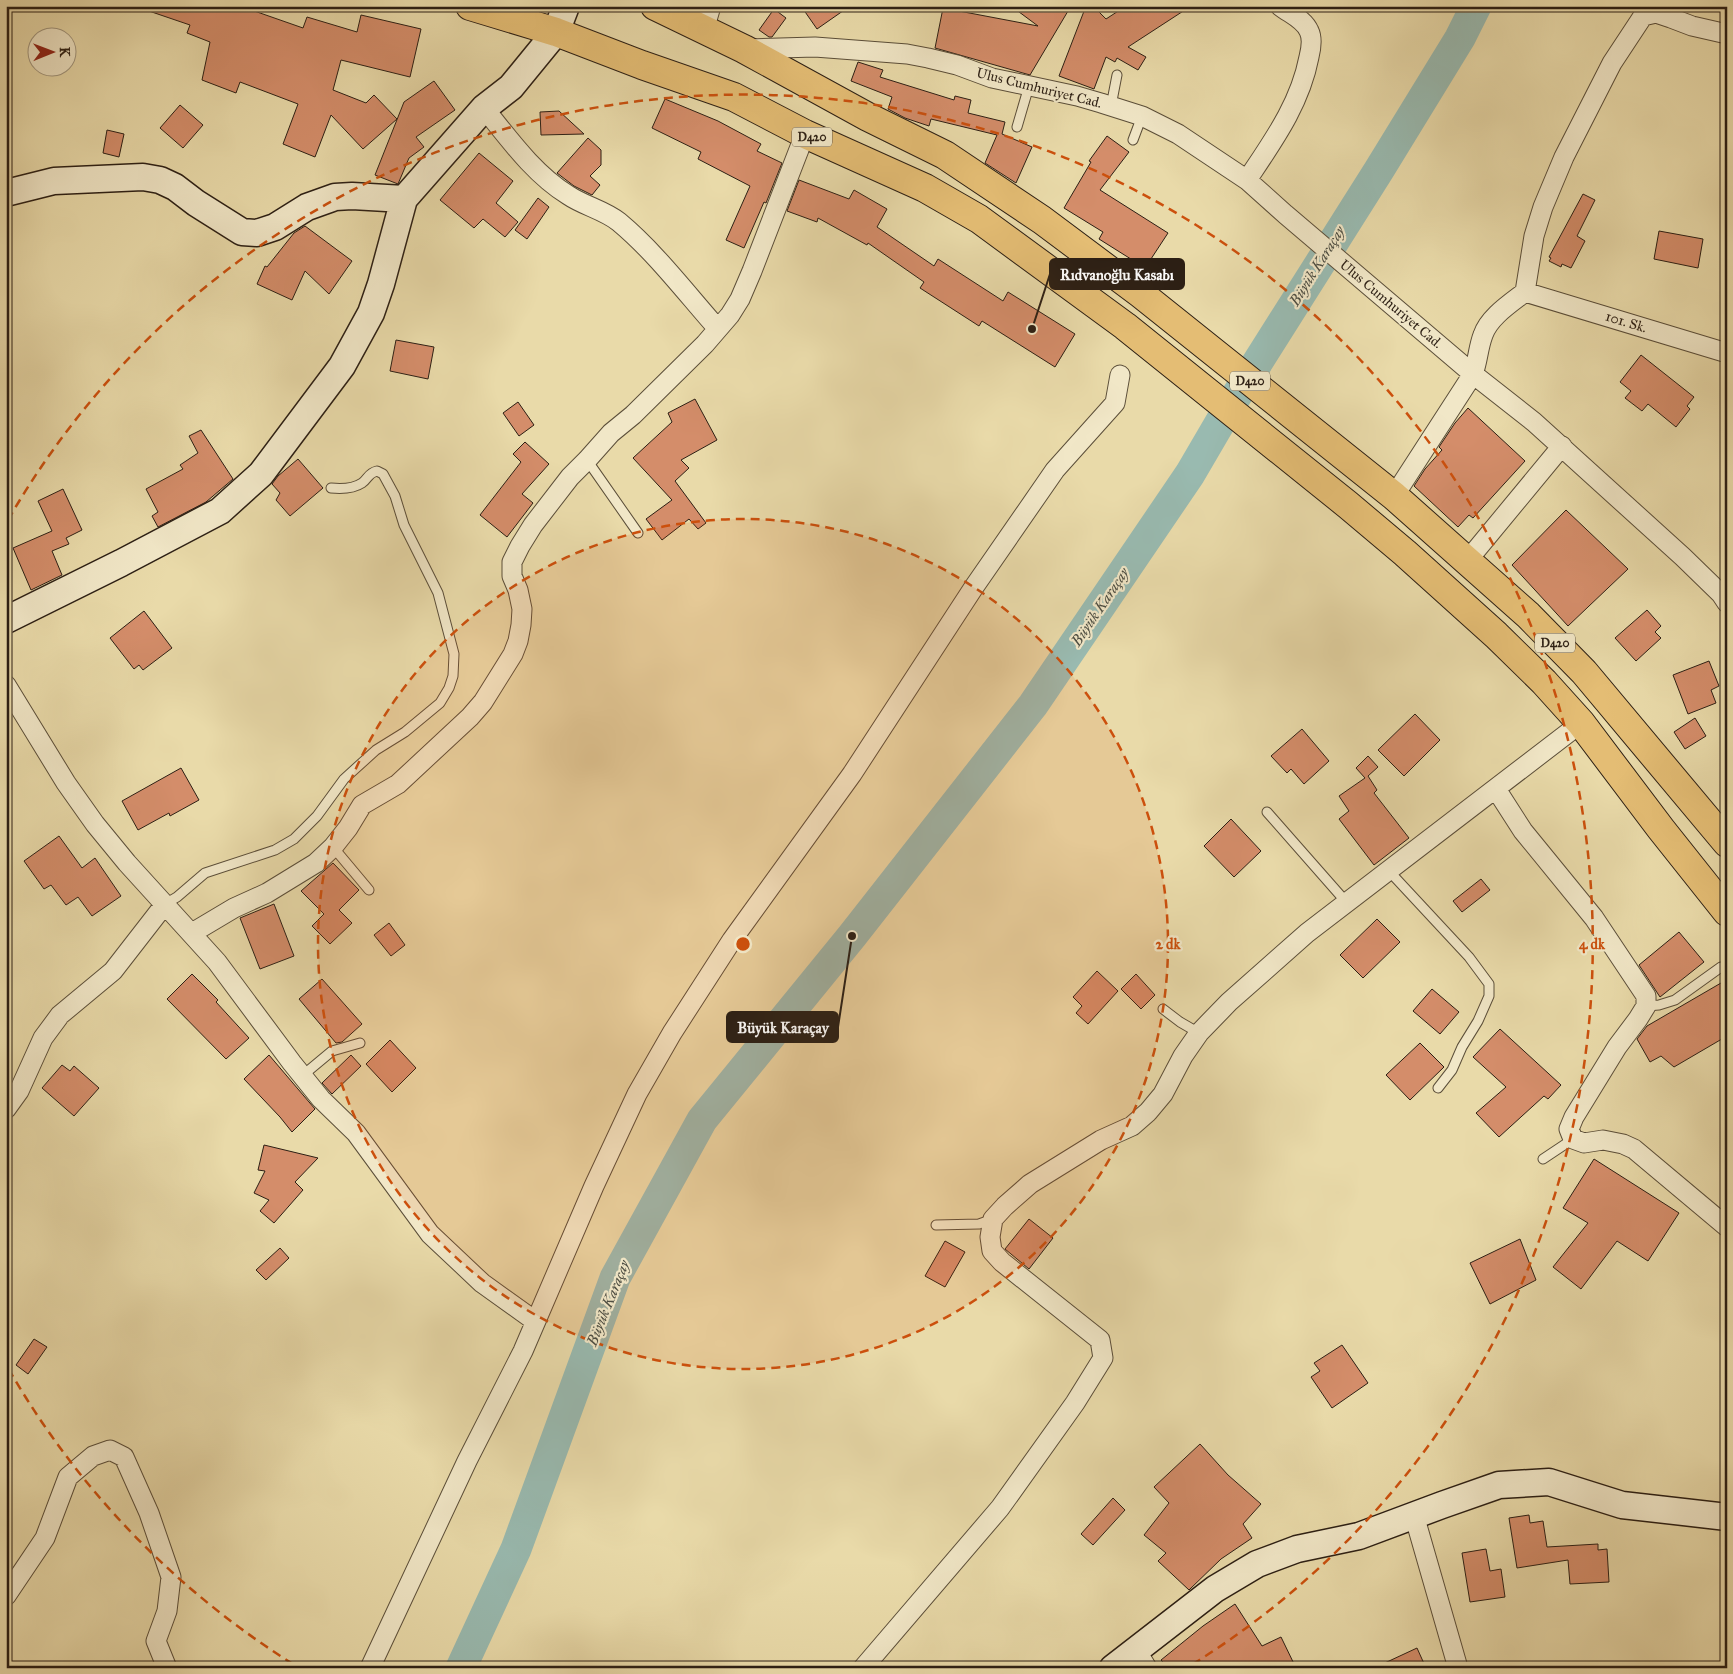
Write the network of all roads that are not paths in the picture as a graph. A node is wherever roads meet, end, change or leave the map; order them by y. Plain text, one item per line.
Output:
1 (470, 6) edge
2 (566, 6) edge
3 (655, 6) edge
4 (1280, 6) edge
5 (1657, 10) edge
6 (708, 18) edge
7 (556, 32) junction
8 (1727, 34) edge
9 (744, 50) junction
10 (1118, 74) dead end
11 (1029, 86) junction
12 (1111, 106) junction
13 (484, 108) junction
14 (1142, 116) junction
15 (1017, 127) dead end
16 (805, 134) junction
17 (1133, 140) dead end
18 (1248, 180) junction
19 (6, 192) edge
20 (404, 199) junction
21 (1525, 292) junction
22 (718, 329) junction
23 (1727, 354) edge
24 (1473, 374) junction
25 (1120, 375) dead end
26 (1562, 446) junction
27 (588, 460) junction
28 (330, 488) dead end
29 (1394, 496) junction
30 (638, 533) dead end
31 (1467, 561) junction
32 (1725, 595) edge
33 (6, 620) edge
34 (6, 685) edge
35 (1581, 723) junction
36 (1496, 789) junction
37 (1267, 812) dead end
38 (1727, 843) edge
39 (333, 847) junction
40 (1389, 871) junction
41 (369, 890) dead end
42 (1347, 903) junction
43 (165, 904) junction
44 (1727, 912) edge
45 (192, 933) junction
46 (1721, 968) dead end
47 (1646, 1006) junction
48 (1163, 1009) dead end
49 (1199, 1033) junction
50 (360, 1043) dead end
51 (302, 1076) junction
52 (1438, 1088) dead end
53 (6, 1108) edge
54 (1573, 1139) junction
55 (1543, 1159) dead end
56 (993, 1219) junction
57 (936, 1225) dead end
58 (1727, 1227) edge
59 (535, 1321) junction
60 (1414, 1515) junction
61 (1727, 1517) edge
62 (6, 1596) edge
63 (1141, 1659) edge
64 (167, 1668) edge
65 (370, 1668) edge
66 (863, 1668) edge
67 (1113, 1668) edge
68 (1458, 1668) edge

1 - 7 highway, D420
2 - 7 street
3 - 6 highway, D420
4 - 18 street
5 - 8 street
5 - 21 street
6 - 9 highway, D420
7 - 13 street
7 - 16 highway, D420
9 - 11 street, Ulus Cumhuriyet Cad.
9 - 29 highway, D420
10 - 12 lane
11 - 12 street, Ulus Cumhuriyet Cad.
11 - 15 lane
12 - 14 street, Ulus Cumhuriyet Cad.
13 - 20 street
13 - 22 street
14 - 17 lane
14 - 18 street, Ulus Cumhuriyet Cad.
16 - 22 street
16 - 35 highway, D420
18 - 24 street, Ulus Cumhuriyet Cad.
19 - 20 street
20 - 33 street
21 - 23 street, 101. Sk.
21 - 24 street
22 - 27 street
24 - 26 street, Ulus Cumhuriyet Cad.
24 - 29 street
25 - 59 street
26 - 31 street
26 - 32 street, Ulus Cumhuriyet Cad.
27 - 30 lane
27 - 39 street
28 - 43 lane
29 - 31 highway, D420
31 - 38 highway, D420
34 - 43 street
35 - 36 street
35 - 44 highway
36 - 40 street
36 - 47 street
37 - 42 lane
39 - 41 lane
39 - 45 street
40 - 42 street
40 - 52 lane
42 - 49 street
43 - 45 street
43 - 53 street
45 - 51 street
46 - 47 lane
47 - 54 street
48 - 49 lane
49 - 56 street
50 - 51 lane
51 - 59 street
54 - 55 lane
54 - 58 street
56 - 57 lane
56 - 66 street
59 - 65 street
60 - 61 street
60 - 63 street
60 - 68 street
62 - 64 street
63 - 67 street

